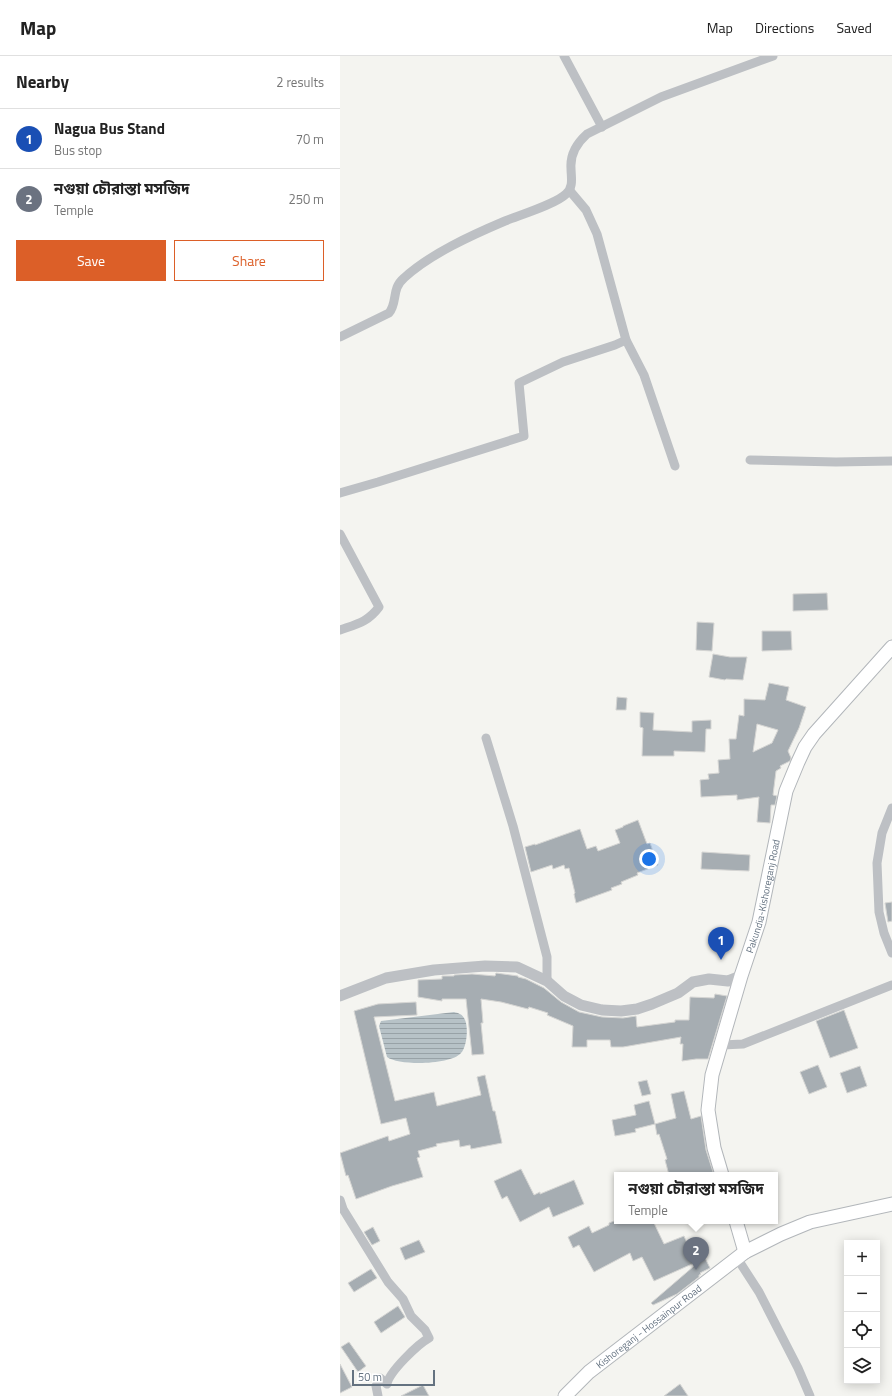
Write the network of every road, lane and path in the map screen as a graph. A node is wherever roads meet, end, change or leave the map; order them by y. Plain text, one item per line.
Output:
1 (564, 56) edge
2 (773, 56) edge
3 (602, 126) junction
4 (570, 191) junction
5 (340, 337) edge
6 (626, 340) junction
7 (750, 460) dead end
8 (892, 461) edge
9 (676, 466) dead end
10 (340, 493) edge
11 (340, 534) edge
12 (340, 630) edge
13 (892, 648) edge
14 (486, 738) dead end
15 (892, 808) edge
16 (892, 953) edge
17 (741, 976) junction
18 (547, 981) junction
19 (892, 985) edge
20 (340, 996) edge
21 (722, 1045) junction
22 (721, 1172) edge
23 (340, 1200) edge
24 (892, 1204) edge
25 (736, 1224) edge
26 (741, 1255) junction
27 (378, 1396) edge
28 (565, 1396) edge
29 (810, 1396) edge

1 - 3 street
2 - 3 street
3 - 4 street
4 - 5 street
4 - 6 street
6 - 9 street
6 - 10 street
7 - 8 street
11 - 12 street
13 - 17 main road, Pakundia-Kishoreganj Road
14 - 18 street
15 - 16 street
17 - 18 street
17 - 21 main road, Pakundia-Kishoreganj Road
18 - 20 street
19 - 21 street
21 - 22 main road, Pakundia-Kishoreganj Road
23 - 27 street
24 - 26 main road, Kishoreganj - Hossainpur Road
25 - 26 main road
26 - 28 main road, Kishoreganj - Hossainpur Road
26 - 29 street

